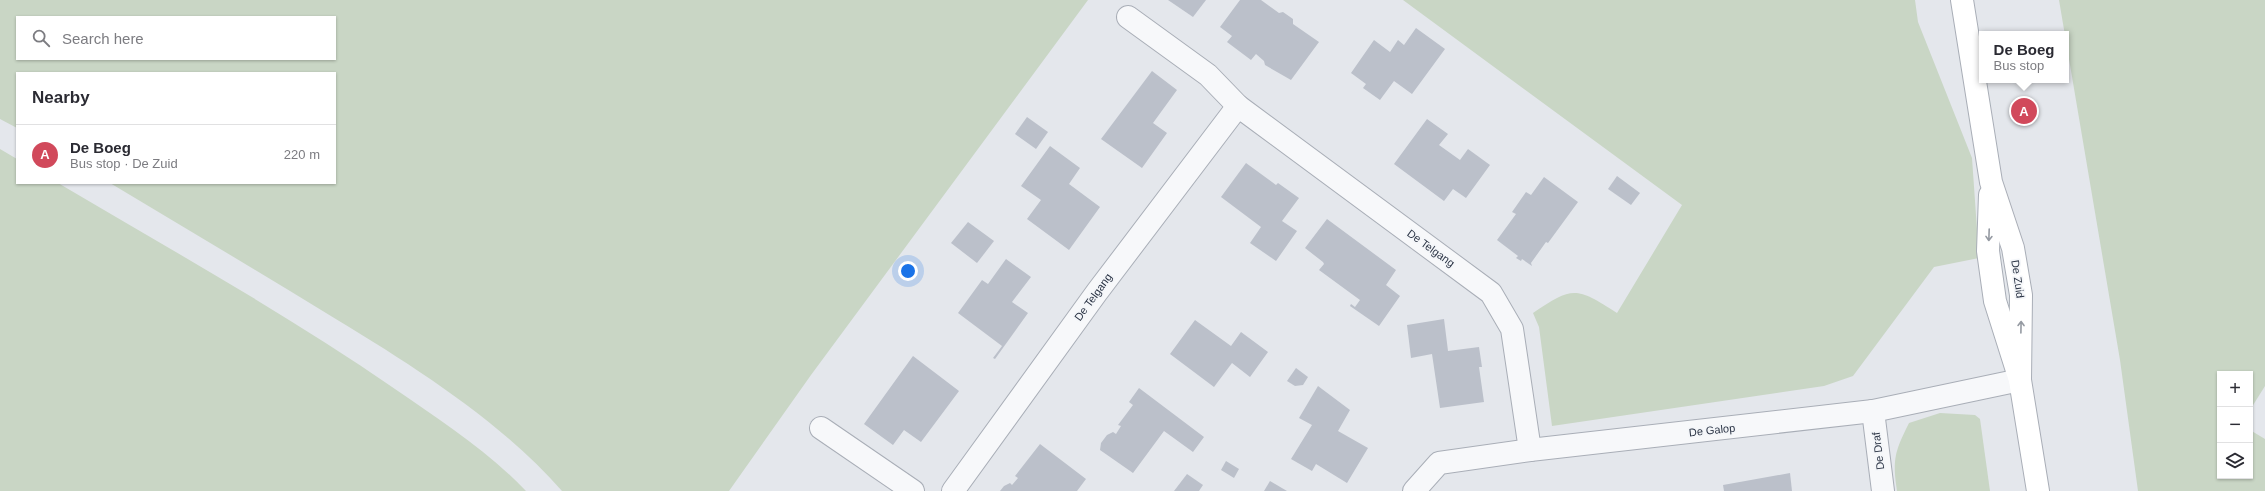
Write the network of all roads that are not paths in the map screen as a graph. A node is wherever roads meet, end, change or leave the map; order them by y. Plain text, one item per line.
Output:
1 (1962, 0) edge
2 (1128, 17) dead end
3 (1238, 106) junction
4 (2020, 380) junction
5 (1873, 411) junction
6 (821, 428) dead end
7 (1530, 450) junction
8 (913, 491) edge
9 (953, 491) edge
10 (1414, 491) edge
11 (1883, 491) edge
12 (2038, 491) edge

1 - 4 street, De Zuid
2 - 3 street, De Telgang
3 - 7 street, De Telgang
3 - 9 street, De Telgang
4 - 5 street, De Galop
4 - 12 street, De Zuid
5 - 7 street, De Galop
5 - 11 street, De Draf
6 - 8 street
7 - 10 street, De Galop

